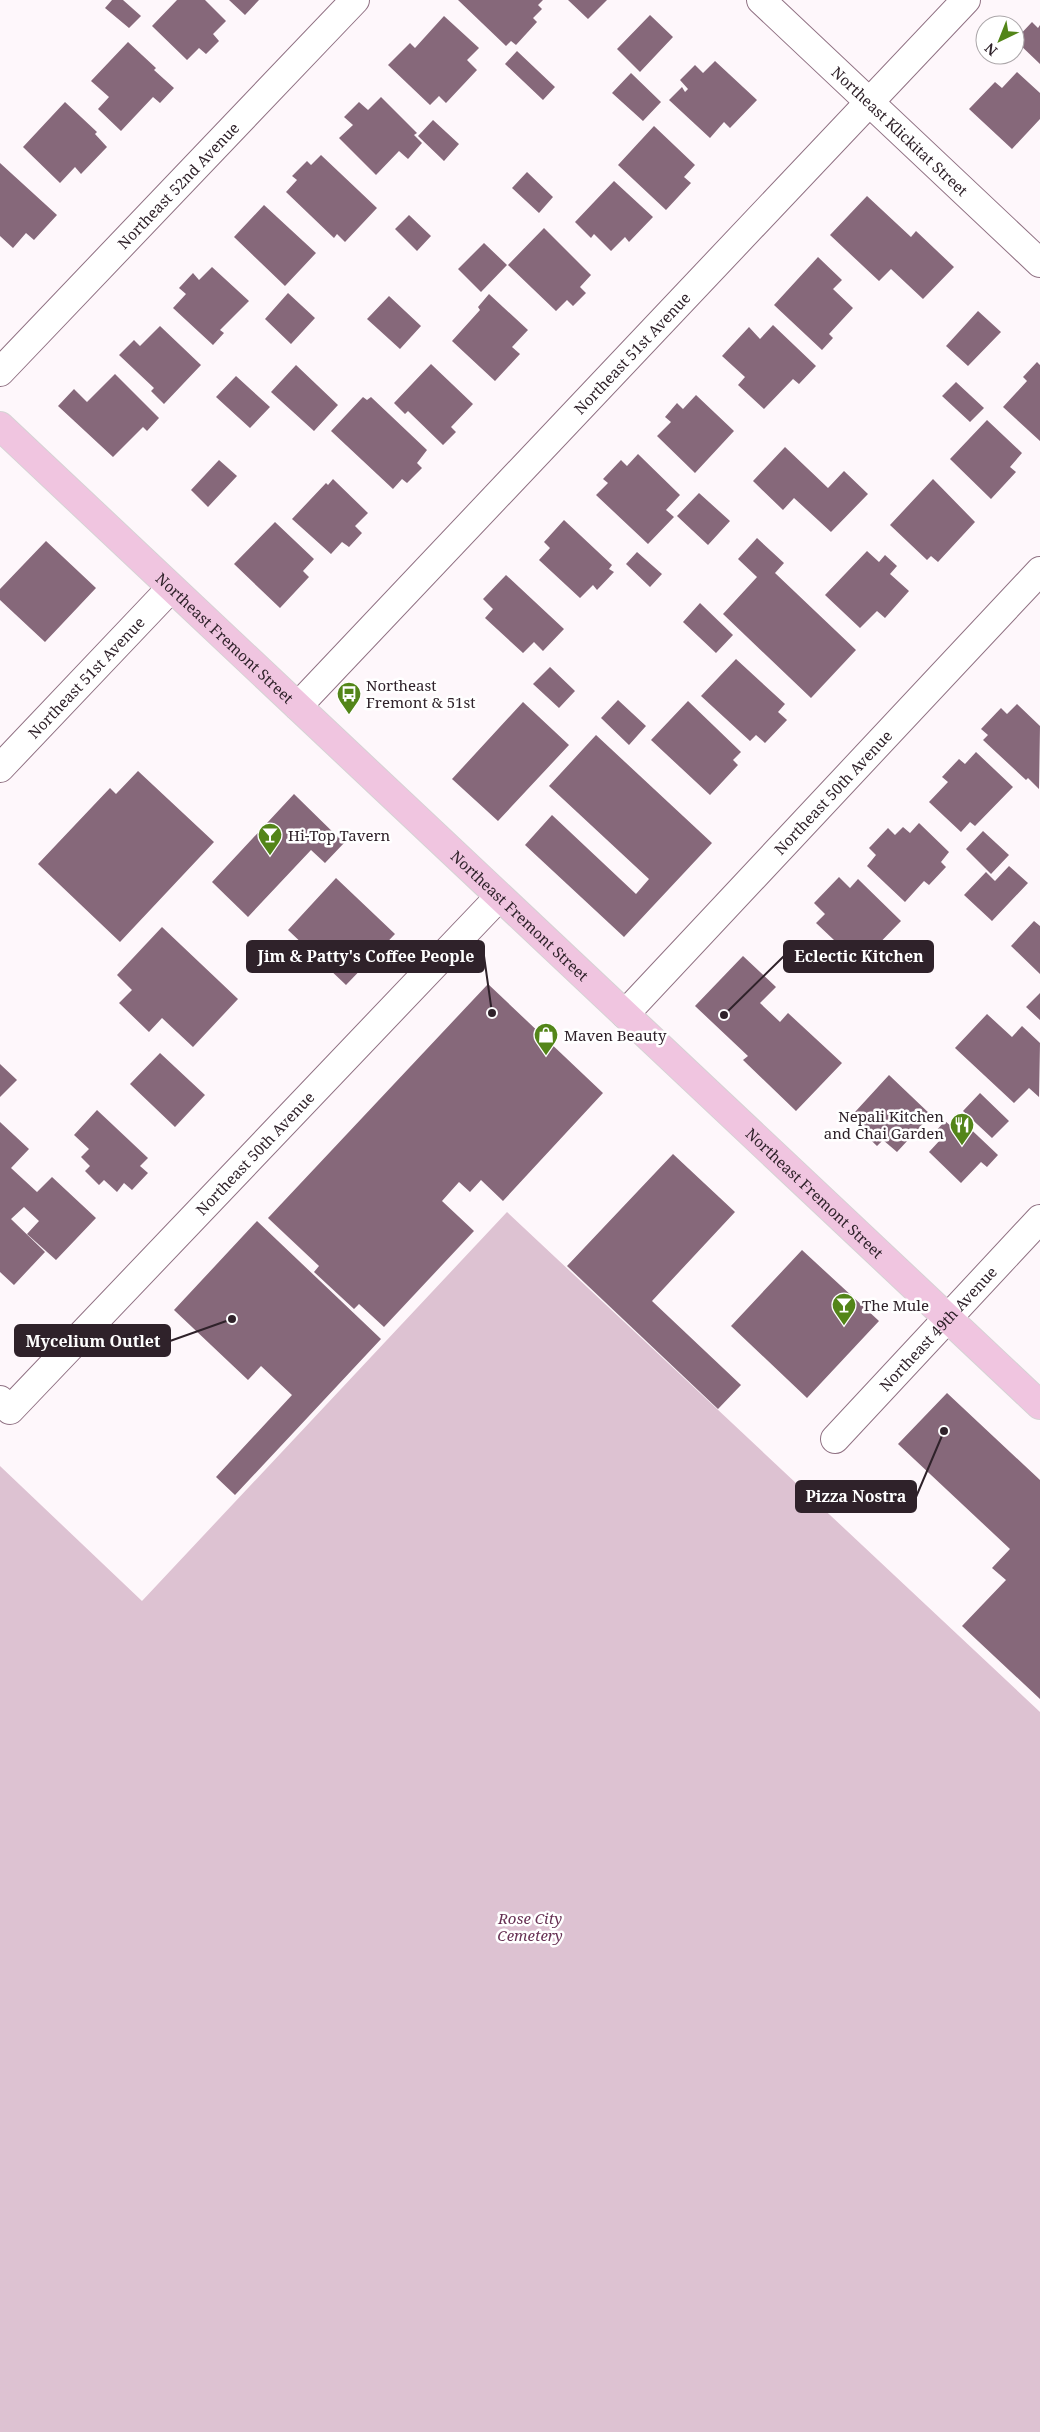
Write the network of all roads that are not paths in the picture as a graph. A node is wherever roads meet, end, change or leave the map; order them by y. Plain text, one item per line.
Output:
1 (355, 0) edge
2 (761, 0) edge
3 (966, 0) edge
4 (870, 102) junction
5 (1040, 263) edge
6 (0, 372) edge
7 (0, 426) edge
8 (1040, 571) edge
9 (172, 588) junction
10 (298, 706) junction
11 (0, 768) edge
12 (499, 898) junction
13 (624, 1014) junction
14 (1040, 1219) edge
15 (948, 1319) junction
16 (5, 1405) edge
17 (1040, 1406) edge
18 (836, 1438) dead end

1 - 6 street, Northeast 52nd Avenue
2 - 4 street, Northeast Klickitat Street
3 - 4 street, Northeast 51st Avenue
4 - 5 street, Northeast Klickitat Street
4 - 10 street, Northeast 51st Avenue
7 - 9 main road, Northeast Fremont Street
8 - 13 street, Northeast 50th Avenue
9 - 10 main road, Northeast Fremont Street
9 - 11 street, Northeast 51st Avenue
10 - 12 main road, Northeast Fremont Street
12 - 13 main road, Northeast Fremont Street
12 - 16 street, Northeast 50th Avenue
13 - 15 main road, Northeast Fremont Street
14 - 15 street, Northeast 49th Avenue
15 - 17 main road, Northeast Fremont Street
15 - 18 street, Northeast 49th Avenue

